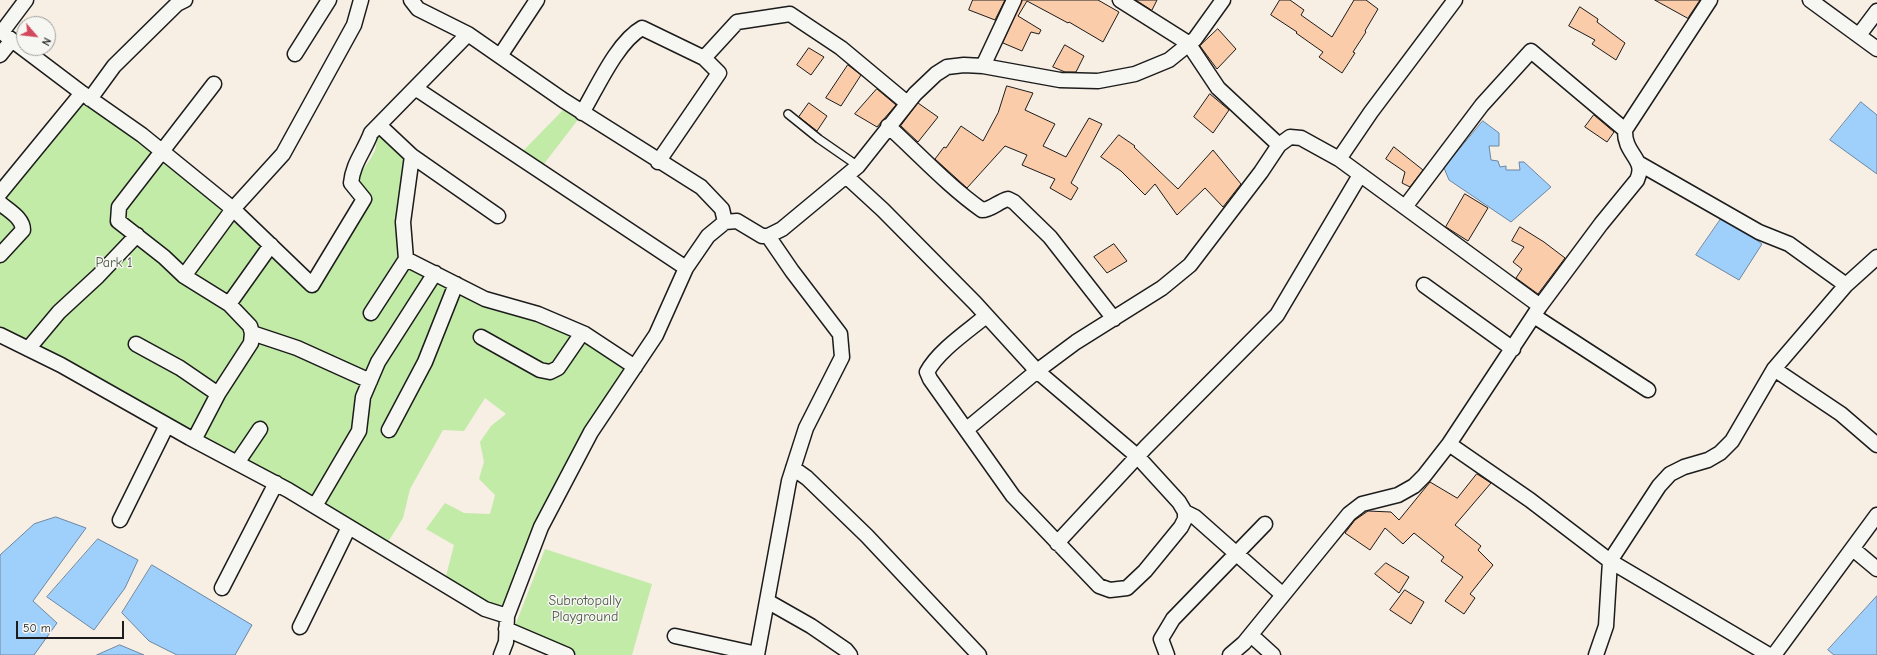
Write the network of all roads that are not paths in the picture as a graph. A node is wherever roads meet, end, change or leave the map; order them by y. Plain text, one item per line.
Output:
1 (26, 0) edge
2 (185, 0) edge
3 (329, 0) edge
4 (361, 0) edge
5 (411, 0) edge
6 (537, 0) edge
7 (1014, 0) edge
8 (1120, 0) edge
9 (1223, 0) edge
10 (1456, 0) edge
11 (1710, 0) edge
12 (1810, 0) edge
13 (1877, 11) edge
14 (4, 34) edge
15 (468, 34) junction
16 (1859, 36) junction
17 (1188, 43) junction
18 (1877, 49) edge
19 (295, 54) dead end
20 (0, 55) edge
21 (500, 56) junction
22 (704, 58) junction
23 (983, 66) junction
24 (214, 84) dead end
25 (415, 88) junction
26 (86, 96) junction
27 (907, 103) junction
28 (582, 113) junction
29 (788, 114) dead end
30 (379, 125) junction
31 (888, 126) junction
32 (1625, 130) junction
33 (1279, 145) junction
34 (163, 152) junction
35 (412, 156) junction
36 (1339, 160) junction
37 (658, 162) junction
38 (1640, 164) junction
39 (858, 166) junction
40 (1360, 175) junction
41 (846, 176) junction
42 (0, 193) edge
43 (0, 203) edge
44 (1405, 207) junction
45 (233, 209) junction
46 (498, 216) dead end
47 (725, 222) junction
48 (137, 235) junction
49 (768, 236) junction
50 (271, 245) junction
51 (0, 254) edge
52 (1877, 257) edge
53 (406, 259) junction
54 (686, 268) junction
55 (435, 273) junction
56 (184, 276) junction
57 (456, 284) junction
58 (1846, 285) junction
59 (1424, 286) dead end
60 (229, 304) junction
61 (1537, 311) junction
62 (372, 313) dead end
63 (986, 316) junction
64 (1114, 319) junction
65 (252, 333) junction
66 (582, 333) junction
67 (0, 335) edge
68 (481, 337) dead end
69 (136, 344) dead end
70 (28, 349) junction
71 (1513, 349) junction
72 (635, 367) junction
73 (1774, 369) junction
74 (1037, 371) junction
75 (370, 381) junction
76 (1648, 390) dead end
77 (218, 394) junction
78 (167, 425) junction
79 (260, 429) dead end
80 (967, 429) junction
81 (389, 430) dead end
82 (194, 440) junction
83 (1449, 444) junction
84 (1877, 445) edge
85 (1137, 456) junction
86 (237, 463) junction
87 (793, 468) junction
88 (276, 483) junction
89 (315, 506) junction
90 (1185, 512) junction
91 (1877, 515) edge
92 (120, 520) dead end
93 (1265, 524) dead end
94 (349, 527) junction
95 (1057, 543) junction
96 (1853, 549) junction
97 (1236, 554) junction
98 (1610, 561) junction
99 (1877, 569) edge
100 (222, 588) dead end
101 (1283, 595) junction
102 (767, 601) junction
103 (507, 622) junction
104 (300, 627) dead end
105 (1251, 634) junction
106 (675, 636) dead end
107 (757, 654) edge
108 (501, 655) edge
109 (567, 655) edge
110 (850, 655) edge
111 (979, 655) edge
112 (1167, 655) edge
113 (1230, 655) edge
114 (1273, 655) edge
115 (1596, 655) edge
116 (1769, 655) edge
117 (1774, 655) edge

1 - 14 street
2 - 26 street
3 - 19 street
4 - 45 street
5 - 15 street
6 - 21 street
7 - 23 street
8 - 17 street
9 - 17 street
10 - 36 street
11 - 32 street
12 - 16 street
13 - 16 street
14 - 20 street
14 - 26 street
15 - 21 street
15 - 25 street
16 - 18 street
17 - 23 street
17 - 33 street
21 - 28 street
22 - 27 street
22 - 28 street
22 - 37 street
23 - 27 street
24 - 34 street
25 - 30 street
25 - 54 street
26 - 34 street
26 - 42 street
27 - 31 street
28 - 37 street
29 - 39 lane
30 - 35 street
30 - 50 street
31 - 39 street
31 - 64 street
32 - 38 street
32 - 44 street
33 - 36 street
33 - 64 street
34 - 45 street
34 - 48 street
35 - 46 street
35 - 53 street
36 - 40 street
37 - 47 street
38 - 58 street
38 - 61 street
39 - 41 street
40 - 44 street
40 - 85 street
41 - 49 street
41 - 63 street
43 - 51 street
44 - 61 street
45 - 50 street
45 - 56 street
47 - 49 street
47 - 54 street
48 - 56 street
48 - 70 street
49 - 87 street
50 - 60 street
52 - 58 street
53 - 55 street
53 - 62 street
54 - 72 street
55 - 57 street
55 - 75 street
56 - 60 street
57 - 66 street
57 - 81 street
58 - 73 street
59 - 71 street
60 - 65 street
61 - 71 street
61 - 76 street
63 - 74 street
63 - 80 street
64 - 74 street
65 - 75 street
65 - 77 street
66 - 68 street
66 - 72 street
67 - 70 street
69 - 77 street
70 - 78 street
71 - 83 street
72 - 103 street
73 - 84 street
73 - 98 street
74 - 80 street
74 - 85 street
75 - 89 street
77 - 82 street
78 - 82 street
78 - 92 street
79 - 86 street
80 - 95 street
82 - 86 street
83 - 98 street
83 - 101 street
85 - 90 street
85 - 95 street
86 - 88 street
87 - 102 street
87 - 111 street
88 - 89 street
88 - 100 street
89 - 94 street
90 - 95 street
90 - 97 street
91 - 96 street
93 - 97 street
94 - 103 street
94 - 104 street
96 - 99 street
96 - 117 street
97 - 101 street
97 - 112 street
98 - 115 street
98 - 116 street
101 - 105 street
102 - 107 street
102 - 110 street
103 - 108 street
103 - 109 street
105 - 113 street
105 - 114 street
106 - 107 street

